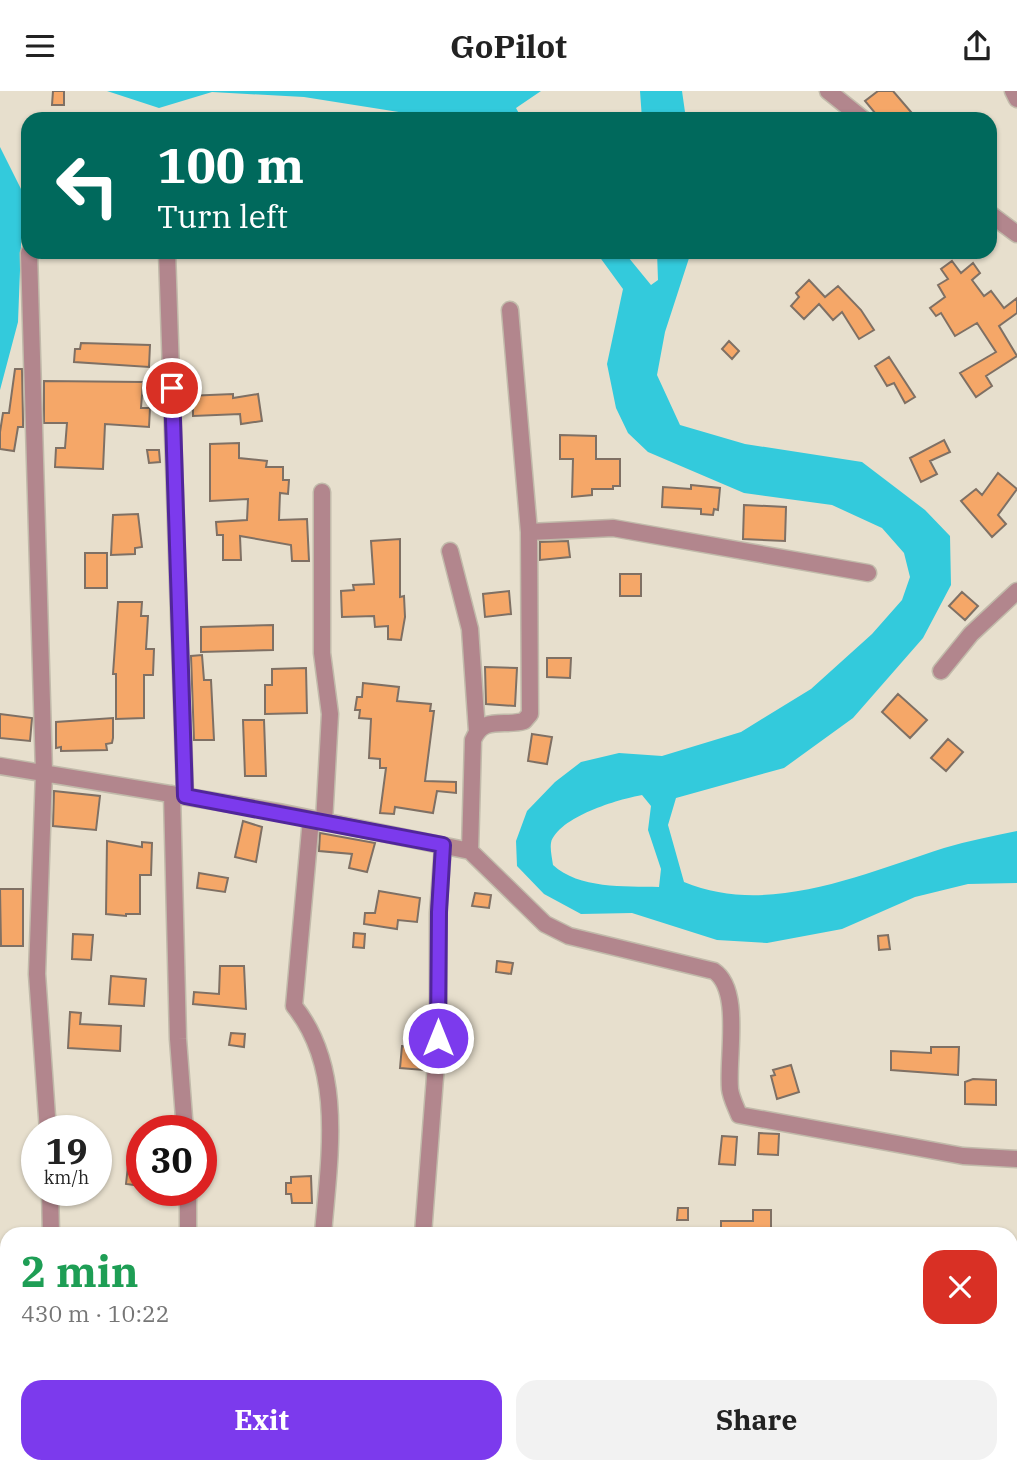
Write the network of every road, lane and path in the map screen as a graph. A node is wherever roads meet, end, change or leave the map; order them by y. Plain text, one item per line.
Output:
1 (828, 91) edge
2 (1013, 91) edge
3 (1017, 99) edge
4 (854, 112) edge
5 (997, 219) edge
6 (1017, 234) edge
7 (29, 259) edge
8 (167, 259) edge
9 (510, 310) dead end
10 (322, 492) dead end
11 (529, 532) junction
12 (450, 551) dead end
13 (868, 573) dead end
14 (1017, 591) edge
15 (941, 671) dead end
16 (477, 731) junction
17 (0, 766) edge
18 (44, 772) junction
19 (178, 795) junction
20 (318, 821) junction
21 (443, 845) junction
22 (470, 851) junction
23 (47, 1115) edge
24 (184, 1115) edge
25 (1017, 1159) edge
26 (50, 1206) edge
27 (187, 1206) edge
28 (51, 1227) edge
29 (188, 1227) edge
30 (324, 1227) edge
31 (424, 1227) edge

1 - 4 street
2 - 3 street
5 - 6 street
7 - 18 street
8 - 19 street
9 - 11 street
10 - 20 street
11 - 13 street
11 - 16 street
12 - 16 street
14 - 15 street
16 - 22 street
17 - 18 street
18 - 19 street
18 - 23 street
19 - 20 street
19 - 24 street
20 - 21 street
20 - 30 street
21 - 22 street
21 - 31 street
22 - 25 street
26 - 28 street
27 - 29 street

